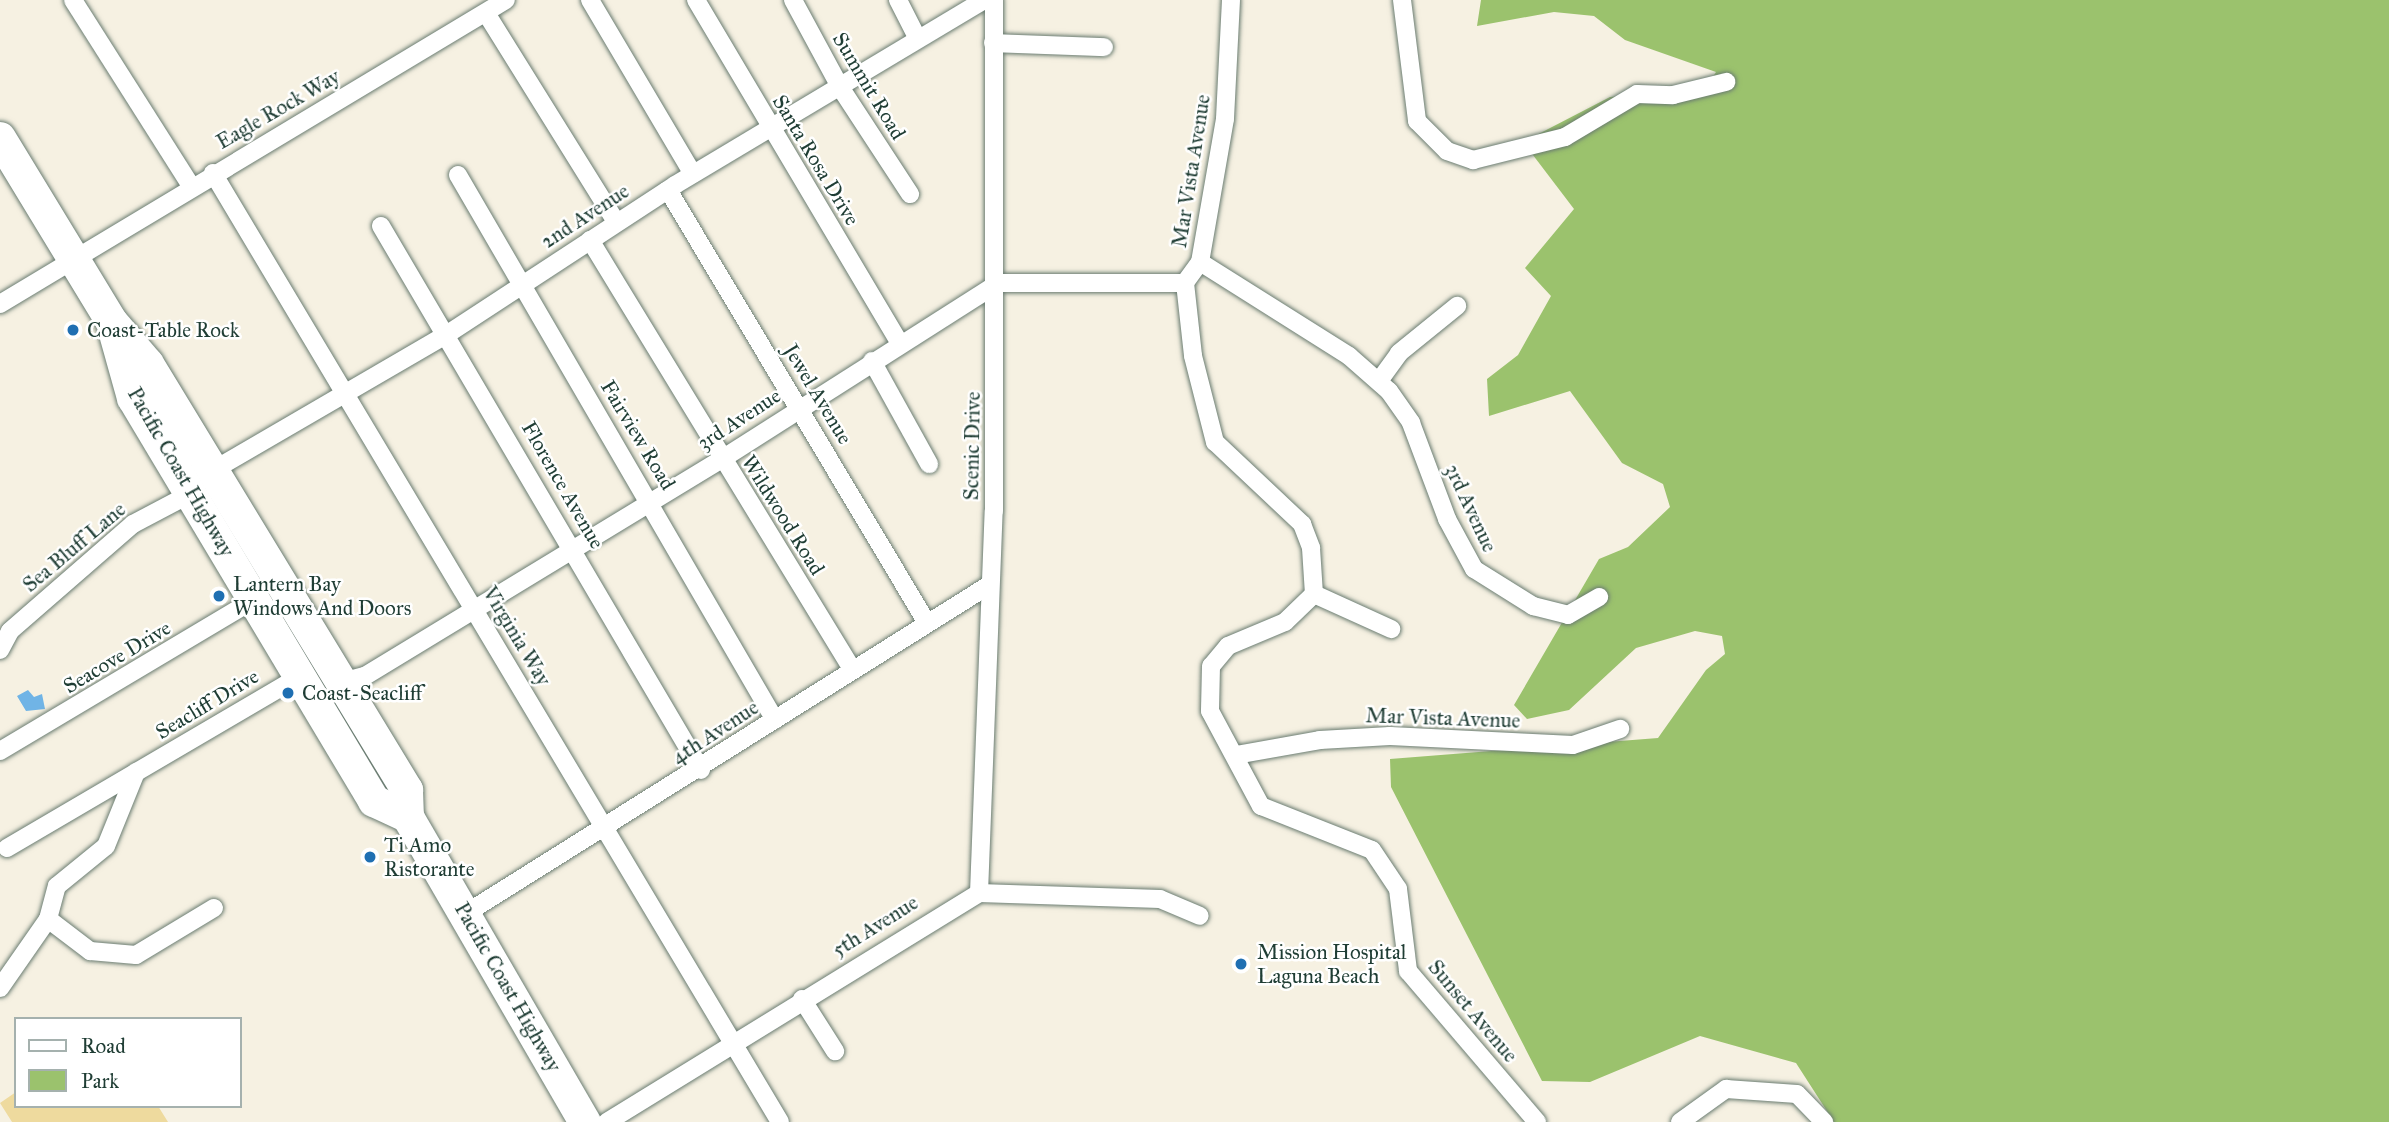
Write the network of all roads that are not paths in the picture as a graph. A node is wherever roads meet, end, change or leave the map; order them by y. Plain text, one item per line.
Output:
1 (74, 0) edge
2 (506, 0) edge
3 (590, 0) edge
4 (696, 0) edge
5 (793, 0) edge
6 (898, 0) edge
7 (984, 0) edge
8 (994, 0) edge
9 (1231, 0) edge
10 (1402, 0) edge
11 (486, 13) junction
12 (916, 35) junction
13 (993, 43) junction
14 (1104, 47) dead end
15 (1726, 82) dead end
16 (840, 87) junction
17 (769, 128) junction
18 (0, 138) edge
19 (214, 173) junction
20 (693, 174) junction
21 (458, 175) dead end
22 (191, 186) junction
23 (668, 190) junction
24 (910, 194) dead end
25 (616, 222) junction
26 (381, 226) dead end
27 (590, 240) junction
28 (74, 259) junction
29 (1200, 262) junction
30 (998, 283) junction
31 (1185, 283) junction
32 (523, 285) junction
33 (0, 304) edge
34 (1458, 306) dead end
35 (111, 322) junction
36 (449, 333) junction
37 (899, 342) junction
38 (872, 361) junction
39 (128, 378) junction
40 (1379, 381) junction
41 (346, 395) junction
42 (800, 408) junction
43 (722, 459) junction
44 (929, 464) dead end
45 (212, 471) junction
46 (190, 494) junction
47 (651, 500) junction
48 (574, 548) junction
49 (225, 549) junction
50 (989, 585) junction
51 (251, 592) junction
52 (1314, 594) junction
53 (1599, 597) dead end
54 (472, 606) junction
55 (927, 623) junction
56 (1391, 629) dead end
57 (0, 650) edge
58 (852, 669) junction
59 (302, 675) junction
60 (340, 699) junction
61 (775, 720) junction
62 (1619, 729) dead end
63 (0, 751) edge
64 (1236, 755) junction
65 (701, 770) junction
66 (135, 772) junction
67 (606, 830) junction
68 (7, 848) dead end
69 (979, 892) junction
70 (214, 908) dead end
71 (465, 914) junction
72 (1200, 916) dead end
73 (48, 919) junction
74 (0, 988) edge
75 (802, 999) junction
76 (733, 1041) junction
77 (835, 1051) dead end
78 (585, 1122) edge
79 (607, 1122) edge
80 (780, 1122) edge
81 (1537, 1122) edge
82 (1680, 1122) edge
83 (1824, 1122) edge

1 - 22 street
2 - 11 street, Eagle Rock Way
3 - 20 street
4 - 17 street, Santa Rosa Drive
5 - 16 street, Summit Road
6 - 12 street
7 - 12 street, 2nd Avenue
8 - 13 street, Scenic Drive
9 - 29 street, Mar Vista Avenue
10 - 15 street
11 - 19 street, Eagle Rock Way
11 - 25 street
12 - 16 street, 2nd Avenue
13 - 14 street
13 - 30 street, Scenic Drive
16 - 17 street, 2nd Avenue
16 - 24 street, Summit Road
17 - 20 street, 2nd Avenue
17 - 37 street, Santa Rosa Drive
18 - 28 highway, Pacific Coast Highway
19 - 22 street, Eagle Rock Way
19 - 41 street, Virginia Way
20 - 23 street, 2nd Avenue
21 - 32 street, Fairview Road
22 - 28 street, Eagle Rock Way
23 - 25 street, 2nd Avenue
23 - 42 street, Jewel Avenue
25 - 27 street, 2nd Avenue
26 - 36 street, Florence Avenue
27 - 32 street, 2nd Avenue
27 - 43 street, Wildwood Road
28 - 33 street, Eagle Rock Way
28 - 35 highway, Pacific Coast Highway
29 - 31 street, Mar Vista Avenue
29 - 40 street, 3rd Avenue
30 - 31 street
30 - 37 street, 3rd Avenue
30 - 50 street, Scenic Drive
31 - 52 street
32 - 36 street, 2nd Avenue
32 - 47 street, Fairview Road
34 - 40 street
35 - 39 highway, Pacific Coast Highway
35 - 45 highway, Pacific Coast Highway
36 - 41 street, 2nd Avenue
36 - 48 street, Florence Avenue
37 - 38 street, 3rd Avenue
38 - 42 street, 3rd Avenue
38 - 44 street
39 - 45 highway
39 - 46 highway, Pacific Coast Highway
40 - 53 street, 3rd Avenue
41 - 45 street, 2nd Avenue
41 - 54 street, Virginia Way
42 - 43 street, 3rd Avenue
42 - 55 street, Jewel Avenue
43 - 47 street, 3rd Avenue
43 - 58 street, Wildwood Road
45 - 49 highway
45 - 60 highway, Pacific Coast Highway
46 - 49 highway, Pacific Coast Highway
46 - 57 street, Sea Bluff Lane
47 - 48 street, 3rd Avenue
47 - 61 street, Fairview Road
48 - 54 street, 3rd Avenue
48 - 65 street, Florence Avenue
49 - 51 highway, Pacific Coast Highway
50 - 55 street, 4th Avenue
50 - 69 street, Scenic Drive
51 - 59 highway, Pacific Coast Highway
51 - 60 highway
51 - 63 street, Seacove Drive
52 - 56 street
52 - 64 street
54 - 60 street, 3rd Avenue
54 - 67 street, Virginia Way
55 - 58 street, 4th Avenue
58 - 61 street, 4th Avenue
59 - 60 highway, Pacific Coast Highway
59 - 66 street, Seacliff Drive
60 - 71 highway, Pacific Coast Highway
61 - 65 street, 4th Avenue
62 - 64 street, Mar Vista Avenue
64 - 81 street, Sunset Avenue
65 - 67 street, 4th Avenue
66 - 68 street, Seacliff Drive
66 - 73 street
67 - 71 street, 4th Avenue
67 - 76 street, Virginia Way
69 - 72 street
69 - 75 street, 5th Avenue
70 - 73 street
71 - 78 highway, Pacific Coast Highway
73 - 74 street
75 - 76 street, 5th Avenue
75 - 77 street
76 - 79 street, 5th Avenue
76 - 80 street, Virginia Way
82 - 83 street

